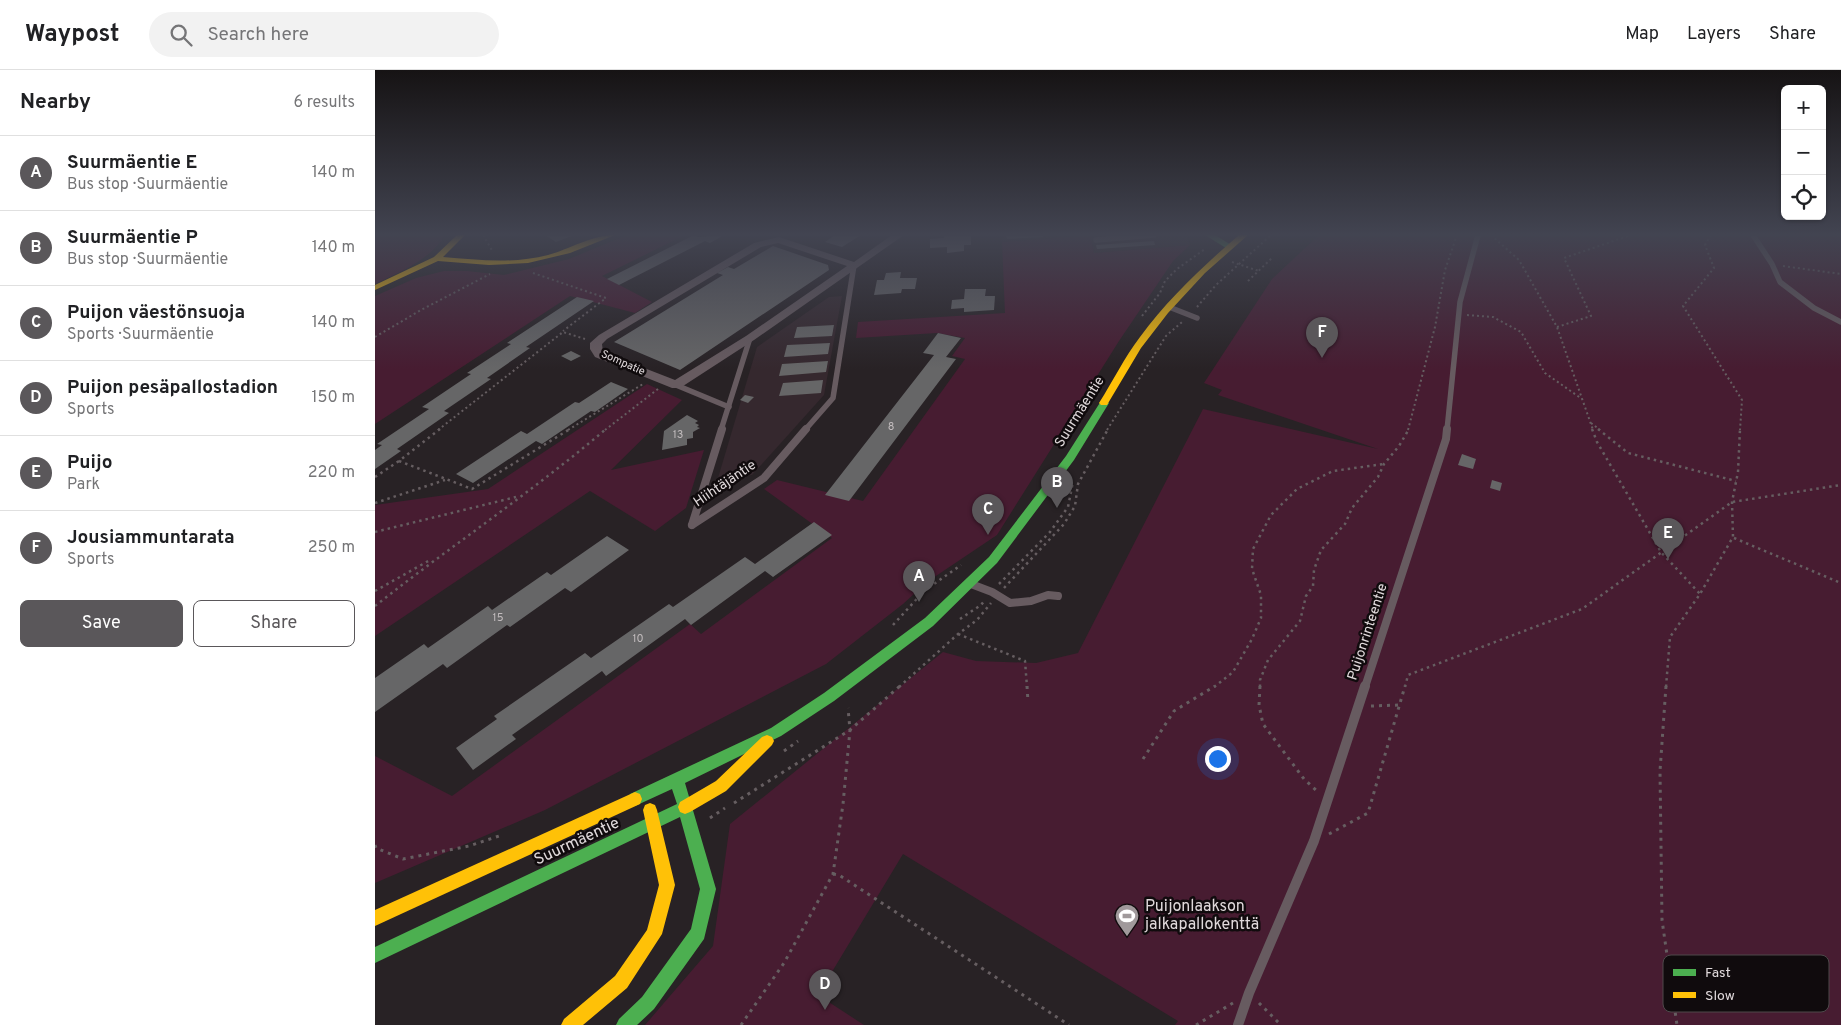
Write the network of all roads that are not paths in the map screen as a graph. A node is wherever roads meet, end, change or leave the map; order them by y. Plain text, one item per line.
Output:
1 (393, 280) edge
2 (700, 280) edge
3 (833, 280) edge
4 (852, 280) edge
5 (1196, 280) edge
6 (1466, 280) edge
7 (1779, 280) edge
8 (375, 288) edge
9 (1169, 307) junction
10 (1197, 318) dead end
11 (1841, 322) edge
12 (750, 338) junction
13 (671, 384) junction
14 (729, 407) junction
15 (969, 583) junction
16 (1058, 596) dead end
17 (776, 732) junction
18 (677, 780) junction
19 (647, 793) junction
20 (685, 807) junction
21 (653, 824) junction
22 (375, 918) edge
23 (375, 956) edge
24 (570, 1025) edge
25 (625, 1025) edge
26 (1238, 1025) edge

1 - 8 main road
2 - 13 street, Sompatie
3 - 12 street
4 - 14 lane, Hiihtäjäntie
5 - 9 main road, Suurmäentie
6 - 26 lane, Puijonrinteentie
7 - 11 lane
9 - 10 lane
9 - 15 main road, Suurmäentie
12 - 13 street
12 - 14 lane, Hiihtäjäntie
13 - 14 lane
15 - 16 lane
15 - 17 main road, Suurmäentie
17 - 18 main road, Suurmäentie
17 - 20 main road, Suurmäentie
18 - 19 main road, Suurmäentie
18 - 20 main road
19 - 21 main road
19 - 22 main road, Suurmäentie
20 - 21 main road, Suurmäentie
20 - 25 main road
21 - 23 main road, Suurmäentie
21 - 24 main road

